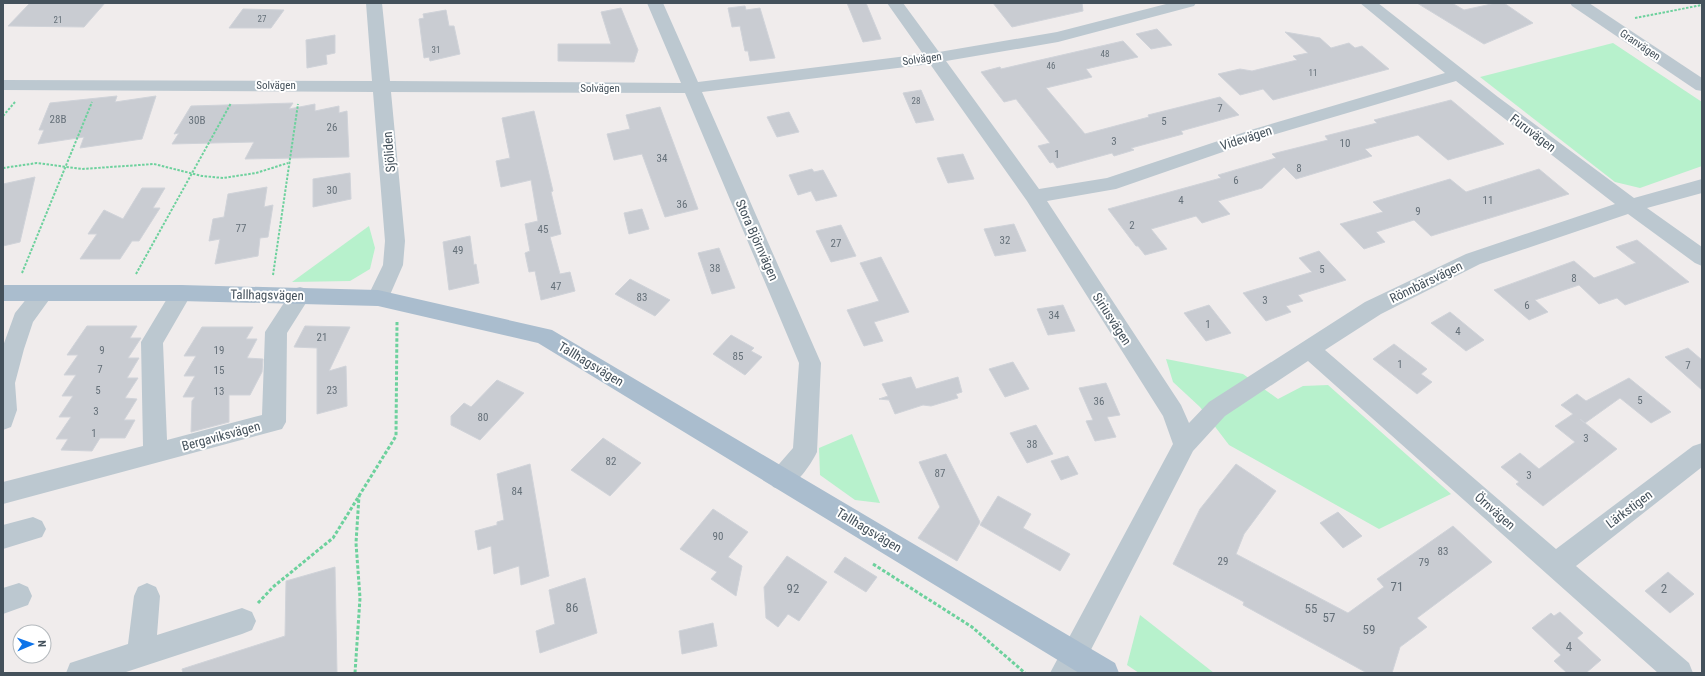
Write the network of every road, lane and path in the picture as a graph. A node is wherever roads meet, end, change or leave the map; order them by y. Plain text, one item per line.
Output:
1 (374, 3) edge
2 (655, 3) edge
3 (895, 3) edge
4 (1188, 3) edge
5 (1368, 3) edge
6 (1578, 3) edge
7 (1702, 5) edge
8 (1609, 24) junction
9 (935, 58) junction
10 (1458, 75) junction
11 (3, 84) edge
12 (99, 85) junction
13 (241, 85) junction
14 (302, 86) junction
15 (383, 86) junction
16 (1702, 86) edge
17 (691, 88) junction
18 (288, 163) junction
19 (3, 168) edge
20 (66, 168) junction
21 (192, 172) junction
22 (1702, 186) edge
23 (1034, 196) junction
24 (1630, 206) junction
25 (1702, 258) edge
26 (126, 292) junction
27 (6, 293) edge
28 (43, 293) junction
29 (181, 293) junction
30 (261, 295) junction
31 (300, 295) junction
32 (378, 298) junction
33 (404, 321) dead end
34 (1310, 350) junction
35 (3, 420) edge
36 (1185, 444) junction
37 (155, 453) junction
38 (1702, 454) edge
39 (782, 479) junction
40 (3, 493) edge
41 (359, 494) junction
42 (33, 529) dead end
43 (3, 538) edge
44 (867, 560) dead end
45 (1556, 565) junction
46 (147, 596) dead end
47 (242, 621) joint
48 (141, 653) junction
49 (1069, 664) edge
50 (80, 673) edge
51 (355, 673) edge
52 (1025, 673) edge
53 (1105, 673) edge
54 (1679, 673) edge

1 - 15 street, Sjöliden
2 - 17 street, Stora Björnvägen
3 - 9 street, Siriusvägen
4 - 9 street, Solvägen
5 - 10 street, Furuvägen
6 - 8 street, Granvägen
7 - 8 path
8 - 16 street, Granvägen
9 - 17 street, Solvägen
9 - 23 street, Siriusvägen
10 - 23 street, Videvägen
10 - 24 street, Furuvägen
11 - 12 street, Solvägen
12 - 13 street, Solvägen
12 - 20 path
13 - 14 street, Solvägen
13 - 21 path
14 - 15 street, Solvägen
14 - 18 path
15 - 17 street, Solvägen
15 - 32 street, Sjöliden
17 - 39 street, Stora Björnvägen
18 - 21 path
18 - 30 path
19 - 20 path
20 - 21 path
20 - 27 path
21 - 26 path
22 - 24 street, Rönnbärsvägen
23 - 36 street, Siriusvägen
24 - 25 street, Furuvägen
24 - 34 street, Rönnbärsvägen
26 - 28 main road, Tallhagsvägen
26 - 29 main road, Tallhagsvägen
27 - 28 main road, Tallhagsvägen
28 - 35 street
29 - 30 main road, Tallhagsvägen
29 - 37 street
30 - 31 main road, Tallhagsvägen
31 - 32 main road, Tallhagsvägen
31 - 37 street, Bergaviksvägen
32 - 39 main road, Tallhagsvägen
33 - 41 path
34 - 36 street, Rönnbärsvägen
34 - 45 street, Örnvägen
36 - 49 street
37 - 40 street, Bergaviksvägen
38 - 45 street, Lärkstigen
39 - 49 main road, Tallhagsvägen
41 - 47 path
41 - 51 path
42 - 43 street
44 - 52 path
45 - 54 street, Örnvägen
46 - 48 street
47 - 48 street
48 - 50 street
49 - 53 main road, Tallhagsvägen

